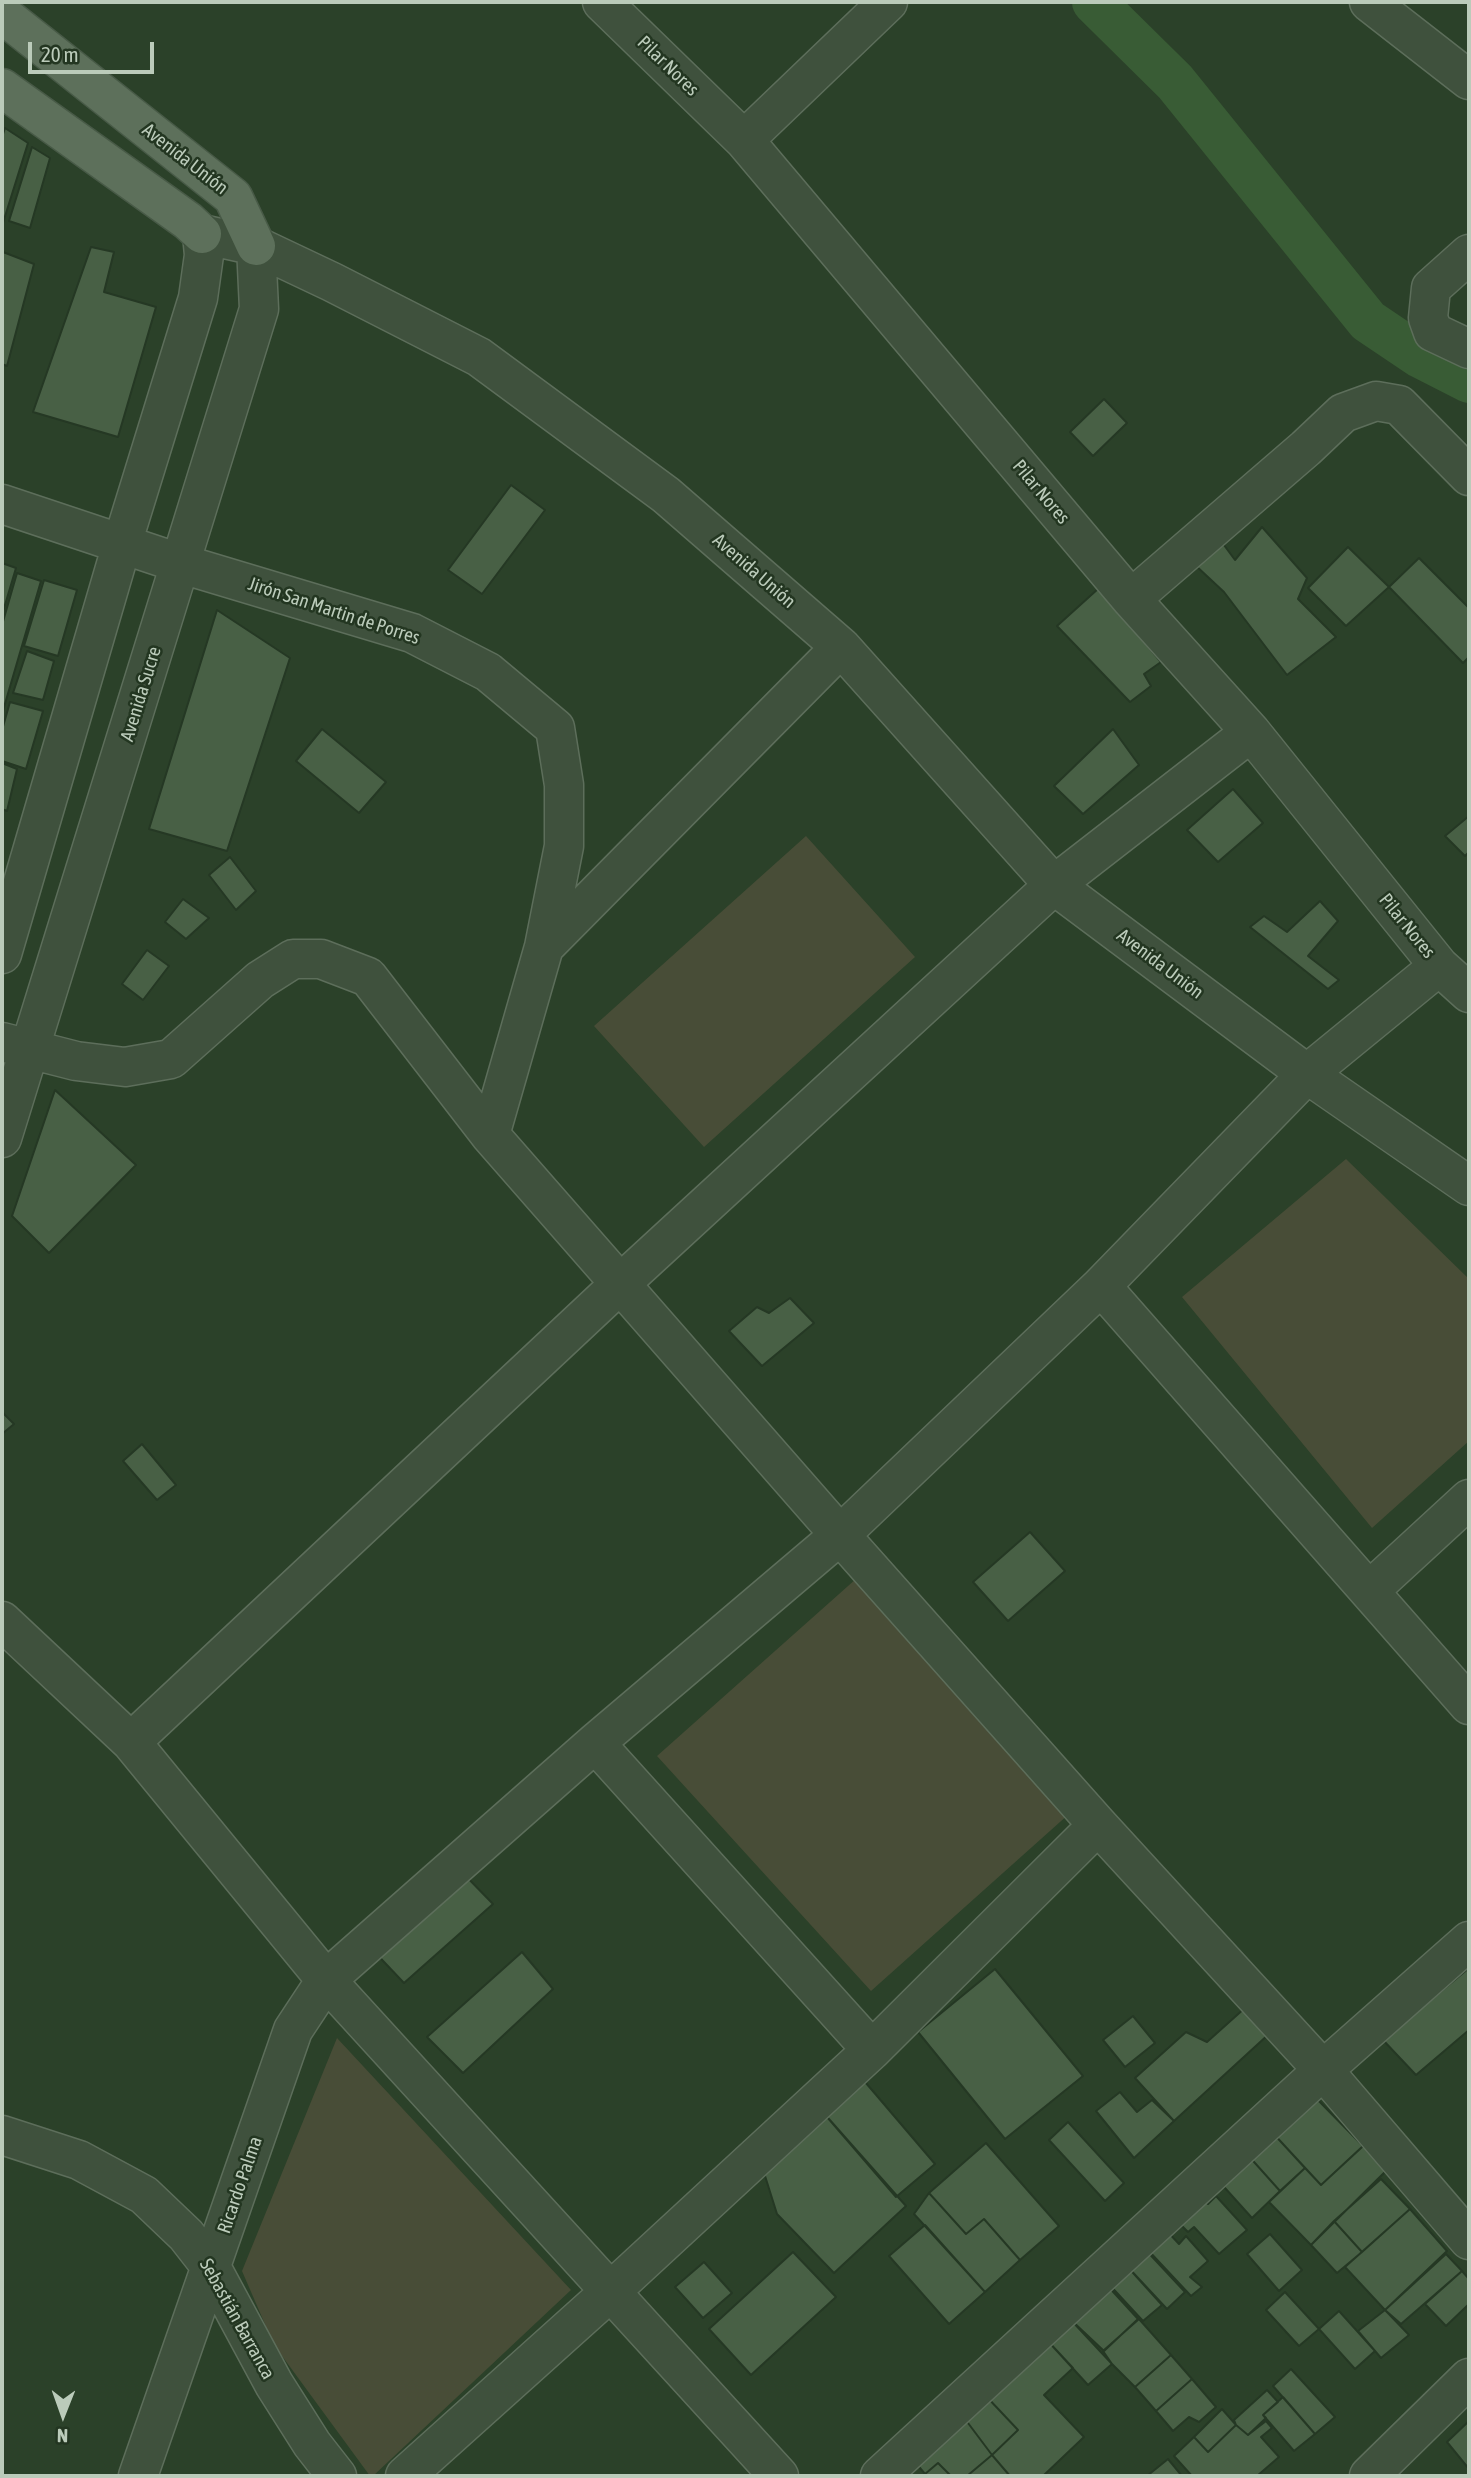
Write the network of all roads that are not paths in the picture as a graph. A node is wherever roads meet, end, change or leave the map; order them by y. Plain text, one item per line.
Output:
1 (602, 2) edge
2 (888, 2) edge
3 (1369, 2) edge
4 (2, 14) edge
5 (1469, 80) edge
6 (2, 88) edge
7 (744, 140) junction
8 (202, 234) junction
9 (256, 246) junction
10 (1469, 254) edge
11 (1469, 349) edge
12 (1469, 476) edge
13 (2, 503) edge
14 (122, 544) junction
15 (182, 564) junction
16 (1131, 599) junction
17 (841, 647) junction
18 (1251, 732) junction
19 (1054, 885) junction
20 (544, 947) junction
21 (2, 954) edge
22 (1439, 966) junction
23 (1469, 993) edge
24 (15, 1046) edge
25 (1307, 1074) junction
26 (490, 1135) junction
27 (2, 1138) edge
28 (1469, 1186) edge
29 (620, 1284) junction
30 (1101, 1286) junction
31 (1469, 1499) edge
32 (839, 1535) junction
33 (1369, 1591) junction
34 (2, 1621) edge
35 (1469, 1706) edge
36 (131, 1742) junction
37 (595, 1743) junction
38 (1098, 1825) junction
39 (1469, 1941) edge
40 (326, 1980) junction
41 (872, 2050) junction
42 (1323, 2070) junction
43 (2, 2135) edge
44 (1469, 2240) edge
45 (211, 2267) junction
46 (611, 2291) junction
47 (1469, 2378) edge
48 (138, 2476) edge
49 (337, 2476) edge
50 (405, 2476) edge
51 (779, 2476) edge
52 (880, 2476) edge
53 (1369, 2476) edge

1 - 7 street, Pilar Nores
2 - 7 street
3 - 5 street
4 - 9 main road, Avenida Unión
6 - 8 main road
7 - 16 street, Pilar Nores
8 - 9 street
8 - 14 street
9 - 15 street, Avenida Sucre
9 - 17 street, Avenida Unión
10 - 11 street
12 - 16 street
13 - 14 street, Jirón San Martin de Porres
14 - 15 street, Jirón San Martin de Porres
14 - 21 street
15 - 20 street, Jirón San Martin de Porres
15 - 24 street, Avenida Sucre
16 - 18 street, Pilar Nores
17 - 19 street, Avenida Unión
17 - 20 street
18 - 19 street
18 - 22 street, Pilar Nores
19 - 25 street, Avenida Unión
19 - 29 street
20 - 26 street, Jirón San Martin de Porres
22 - 23 street, Pilar Nores
22 - 25 street, Ricardo Palma
24 - 26 street
24 - 27 street, Avenida Sucre
25 - 28 street, Avenida Unión
25 - 30 street, Ricardo Palma
26 - 29 street
29 - 32 street
29 - 36 street
30 - 32 street, Ricardo Palma
30 - 33 street
31 - 33 street
32 - 37 street, Ricardo Palma
32 - 38 street
33 - 35 street
34 - 36 street
36 - 40 street
37 - 40 street, Ricardo Palma
37 - 41 street
38 - 41 street
38 - 42 street
39 - 42 street
40 - 45 street, Ricardo Palma
40 - 46 street
41 - 46 street
42 - 44 street
42 - 52 street
43 - 45 street, Sebastián Barranca
45 - 48 street, Ricardo Palma
45 - 49 street, Sebastián Barranca
46 - 50 street
46 - 51 street
47 - 53 street

